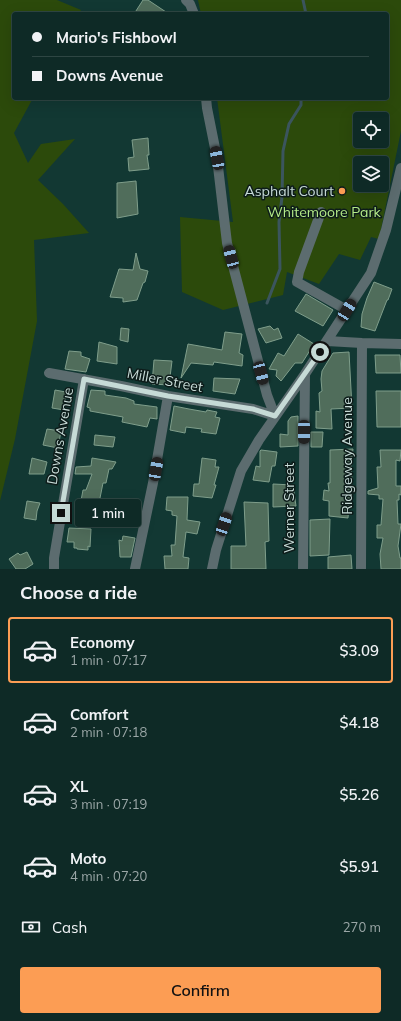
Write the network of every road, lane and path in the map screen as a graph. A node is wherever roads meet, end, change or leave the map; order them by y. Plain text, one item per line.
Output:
1 (186, 0) edge
2 (193, 12) edge
3 (206, 100) edge
4 (401, 168) edge
5 (320, 212) dead end
6 (347, 310) junction
7 (327, 341) junction
8 (362, 343) junction
9 (401, 344) edge
10 (50, 373) dead end
11 (305, 374) junction
12 (84, 379) junction
13 (168, 396) junction
14 (275, 416) junction
15 (54, 569) edge
16 (135, 569) edge
17 (212, 569) edge
18 (303, 569) edge
19 (361, 569) edge

1 - 2 street
3 - 14 street
4 - 6 street
5 - 6 street
6 - 7 street
7 - 8 street
7 - 11 street
8 - 9 street
8 - 19 street, Ridgeway Avenue
10 - 12 street, Miller Street
11 - 14 street
11 - 18 street, Werner Street
12 - 13 street, Miller Street
12 - 15 street, Downs Avenue
13 - 14 street, Miller Street
13 - 16 street
14 - 17 street

